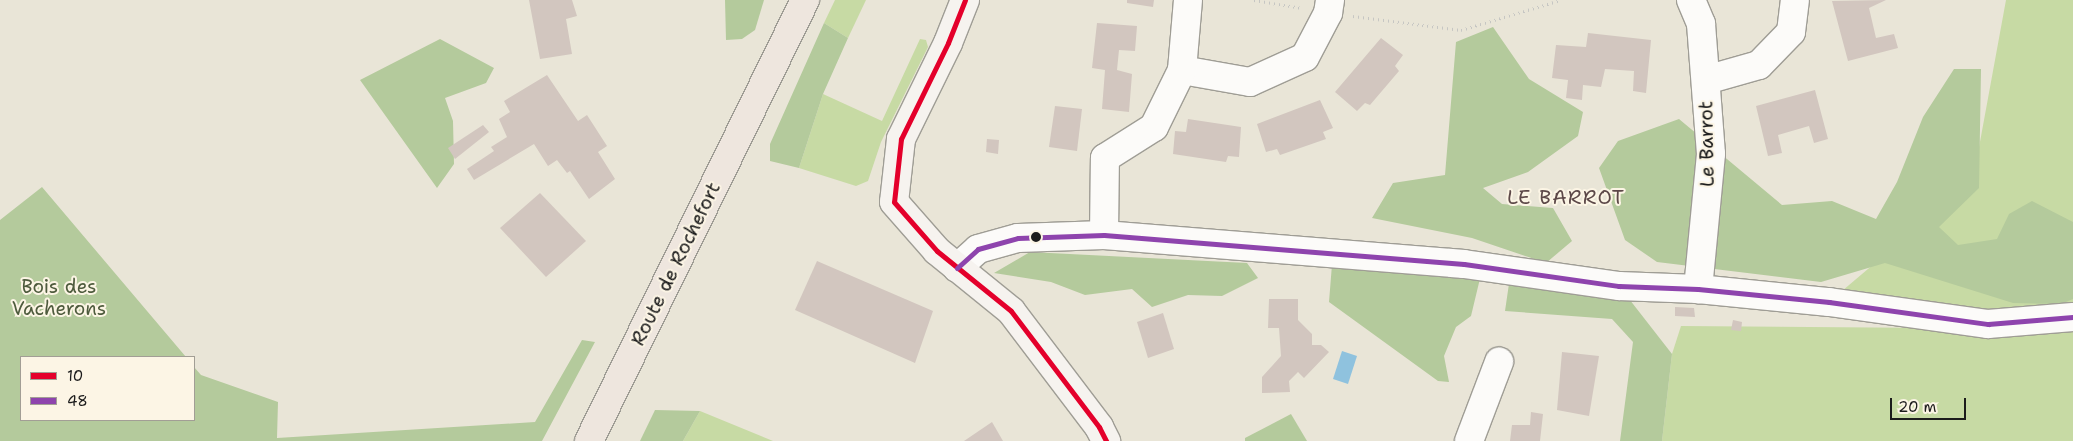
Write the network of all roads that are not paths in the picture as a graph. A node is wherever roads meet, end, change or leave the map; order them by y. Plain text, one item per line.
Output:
1 (790, 0) edge
2 (805, 0) edge
3 (965, 0) edge
4 (1188, 0) edge
5 (1691, 0) edge
6 (1795, 0) edge
7 (1329, 6) edge
8 (1182, 70) junction
9 (1706, 80) junction
10 (762, 87) junction
11 (1104, 236) junction
12 (957, 268) junction
13 (1698, 289) junction
14 (2073, 317) edge
15 (1499, 362) dead end
16 (590, 441) edge
17 (1106, 441) edge
18 (1469, 441) edge

1 - 10 main road, Route de Rochefort
2 - 10 main road, Route de Rochefort
3 - 12 street
4 - 8 street
5 - 9 street, Le Barrot
6 - 9 street
7 - 8 street
8 - 11 street
9 - 13 street, Le Barrot
10 - 16 main road, Route de Rochefort
11 - 12 street
11 - 13 street
12 - 17 street
13 - 14 street
15 - 18 street

